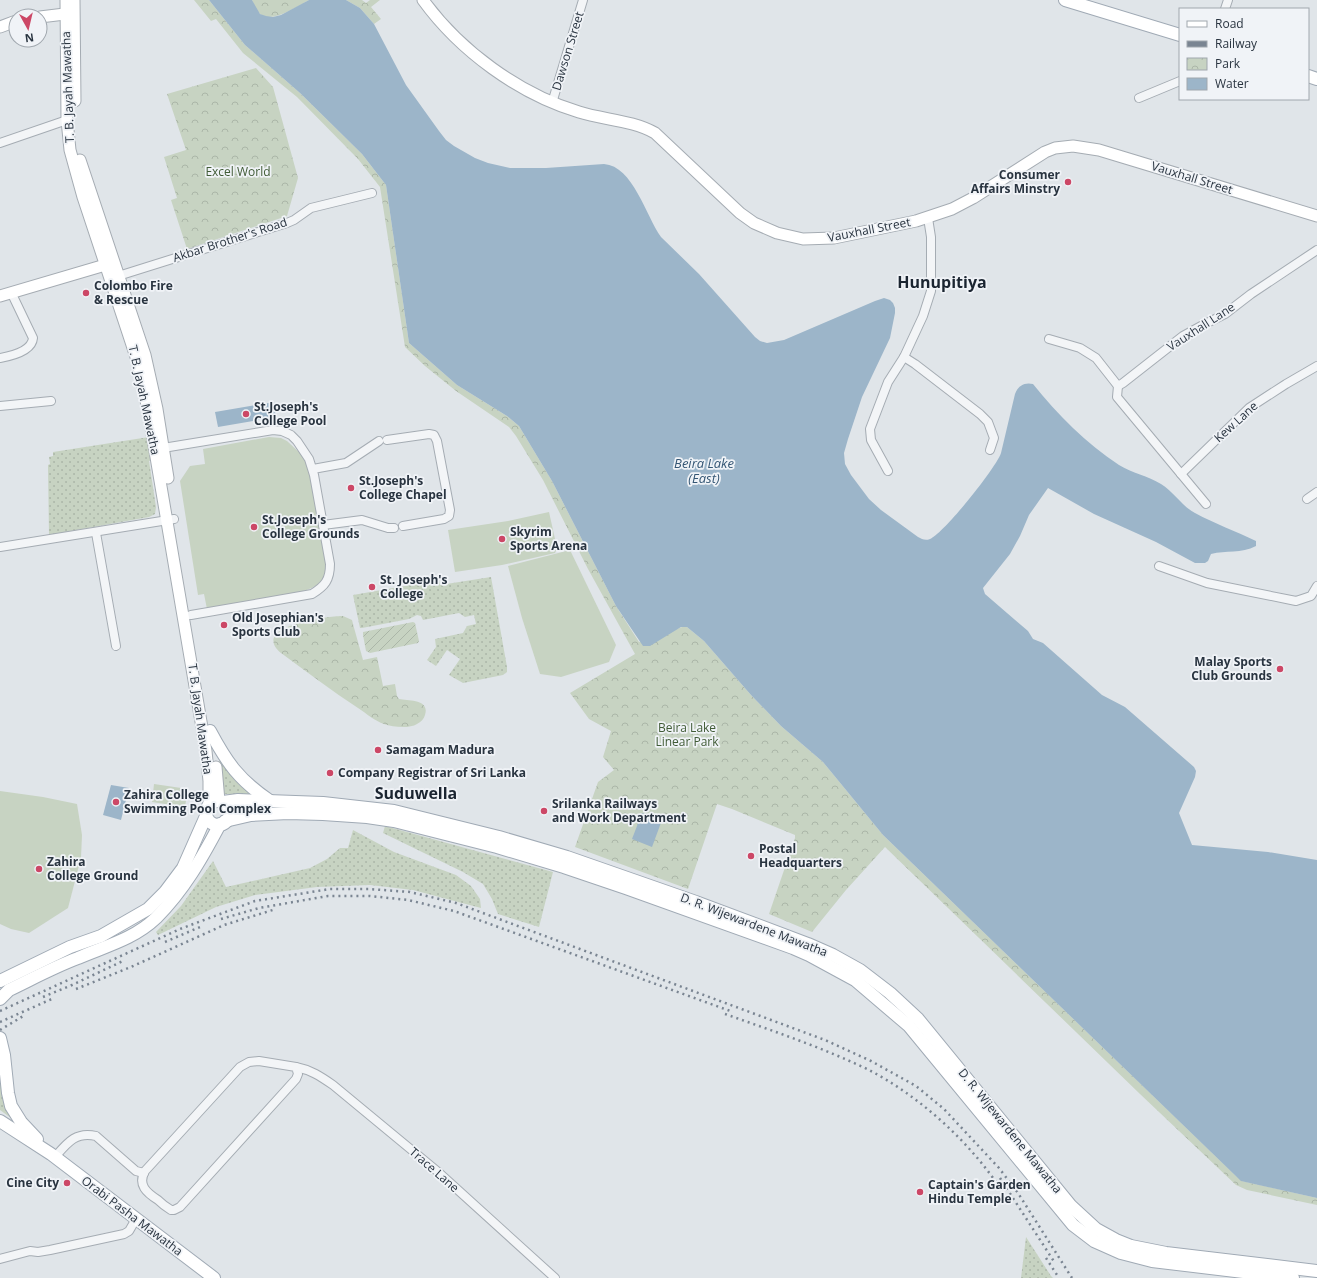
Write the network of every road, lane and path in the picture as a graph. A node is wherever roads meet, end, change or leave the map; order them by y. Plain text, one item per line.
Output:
1 (66, 0) edge
2 (74, 0) edge
3 (423, 0) edge
4 (583, 0) edge
5 (1065, 0) edge
6 (70, 13) junction
7 (48, 16) edge
8 (1179, 35) edge
9 (1179, 81) edge
10 (1139, 98) dead end
11 (552, 103) junction
12 (67, 120) junction
13 (0, 144) edge
14 (372, 193) dead end
15 (1317, 216) edge
16 (928, 218) junction
17 (1317, 250) edge
18 (110, 264) junction
19 (114, 278) junction
20 (11, 292) junction
21 (0, 296) edge
22 (1050, 339) dead end
23 (904, 357) junction
24 (0, 358) edge
25 (1317, 366) edge
26 (1118, 386) junction
27 (52, 401) dead end
28 (0, 406) edge
29 (387, 440) dead end
30 (379, 441) dead end
31 (163, 448) junction
32 (990, 450) dead end
33 (313, 469) junction
34 (888, 471) dead end
35 (1181, 474) junction
36 (1317, 492) edge
37 (1307, 499) dead end
38 (1206, 504) dead end
39 (171, 520) junction
40 (323, 525) junction
41 (96, 532) junction
42 (0, 547) edge
43 (1159, 566) dead end
44 (1317, 586) edge
45 (191, 615) junction
46 (116, 646) dead end
47 (210, 731) junction
48 (270, 801) junction
49 (214, 806) junction
50 (222, 823) junction
51 (433, 825) junction
52 (566, 862) junction
53 (128, 921) junction
54 (135, 934) junction
55 (0, 981) edge
56 (0, 999) edge
57 (0, 1038) edge
58 (296, 1067) junction
59 (0, 1121) edge
60 (53, 1156) junction
61 (140, 1172) junction
62 (136, 1219) junction
63 (0, 1258) edge
64 (1317, 1271) edge
65 (214, 1278) edge
66 (555, 1278) edge
67 (1293, 1278) edge

1 - 6 main road, T. B. Jayah Mawatha
2 - 6 main road, T. B. Jayah Mawatha
3 - 11 main road, Vauxhall Street
4 - 11 street, Dawson Street
5 - 8 main road
6 - 7 main road
6 - 12 main road, T. B. Jayah Mawatha
6 - 18 main road, T. B. Jayah Mawatha
9 - 10 street
11 - 16 main road, Vauxhall Street
12 - 13 street
12 - 18 main road, T. B. Jayah Mawatha
14 - 19 street, Akbar Brother's Road
15 - 16 main road, Vauxhall Street
16 - 23 street
17 - 26 street, Vauxhall Lane
18 - 19 main road, T. B. Jayah Mawatha
18 - 20 main road
19 - 31 main road, T. B. Jayah Mawatha
19 - 39 main road, T. B. Jayah Mawatha
20 - 21 main road
20 - 24 street
22 - 26 street
23 - 32 street
23 - 34 street
25 - 35 street, Kew Lane
26 - 35 street
27 - 28 street
29 - 40 street
30 - 33 street
31 - 33 street
31 - 39 main road, T. B. Jayah Mawatha
33 - 40 street
35 - 38 street
36 - 37 street
39 - 41 street
39 - 45 main road, T. B. Jayah Mawatha
39 - 49 main road, T. B. Jayah Mawatha
40 - 45 street
41 - 42 street
41 - 46 street
43 - 44 street
45 - 47 main road, T. B. Jayah Mawatha
47 - 48 main road
47 - 49 main road, T. B. Jayah Mawatha
48 - 49 main road, D. R. Wijewardene Mawatha
48 - 51 main road, D. R. Wijewardene Mawatha
49 - 50 main road
49 - 50 main road
49 - 53 main road, T. B. Jayah Mawatha
50 - 51 main road, D. R. Wijewardene Mawatha
50 - 54 main road
51 - 52 main road, D. R. Wijewardene Mawatha
52 - 64 main road, D. R. Wijewardene Mawatha
52 - 67 main road, D. R. Wijewardene Mawatha
53 - 54 main road
53 - 55 main road, T. B. Jayah Mawatha
54 - 56 main road
57 - 60 main road
58 - 61 street, Trace Lane
58 - 61 street
58 - 66 street, Trace Lane
59 - 60 main road
60 - 61 street
60 - 62 main road, Orabi Pasha Mawatha
62 - 63 street
62 - 65 main road, Orabi Pasha Mawatha

